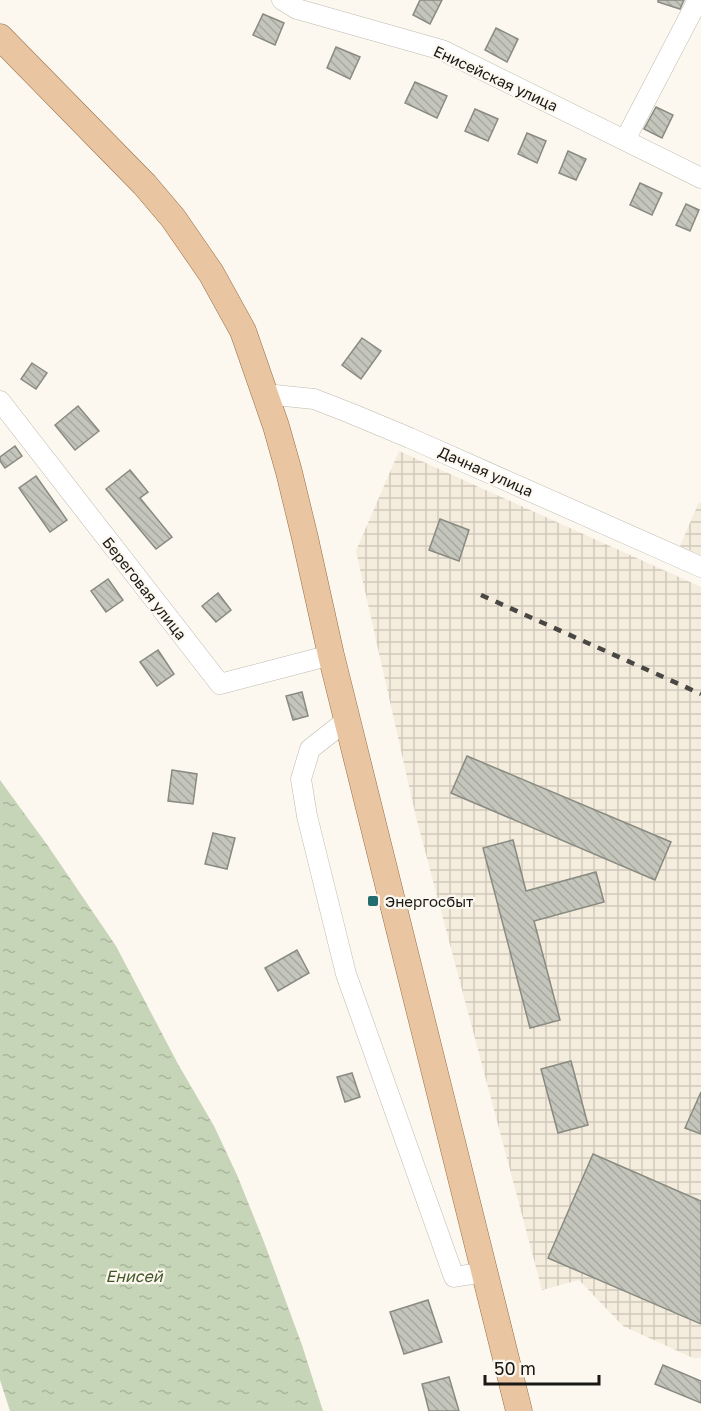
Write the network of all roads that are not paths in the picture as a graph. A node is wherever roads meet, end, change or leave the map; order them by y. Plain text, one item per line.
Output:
1 (282, 0) edge
2 (698, 0) edge
3 (0, 37) edge
4 (625, 140) junction
5 (701, 178) edge
6 (265, 394) junction
7 (0, 401) edge
8 (701, 567) edge
9 (331, 655) junction
10 (347, 720) junction
11 (485, 1272) junction
12 (519, 1411) edge

1 - 4 street, Енисейская улица
2 - 4 street
3 - 6 main road
4 - 5 street, Енисейская улица
6 - 8 street, Дачная улица
6 - 9 main road
7 - 9 street, Береговая улица
9 - 10 main road
10 - 11 main road
10 - 11 street
11 - 12 main road

